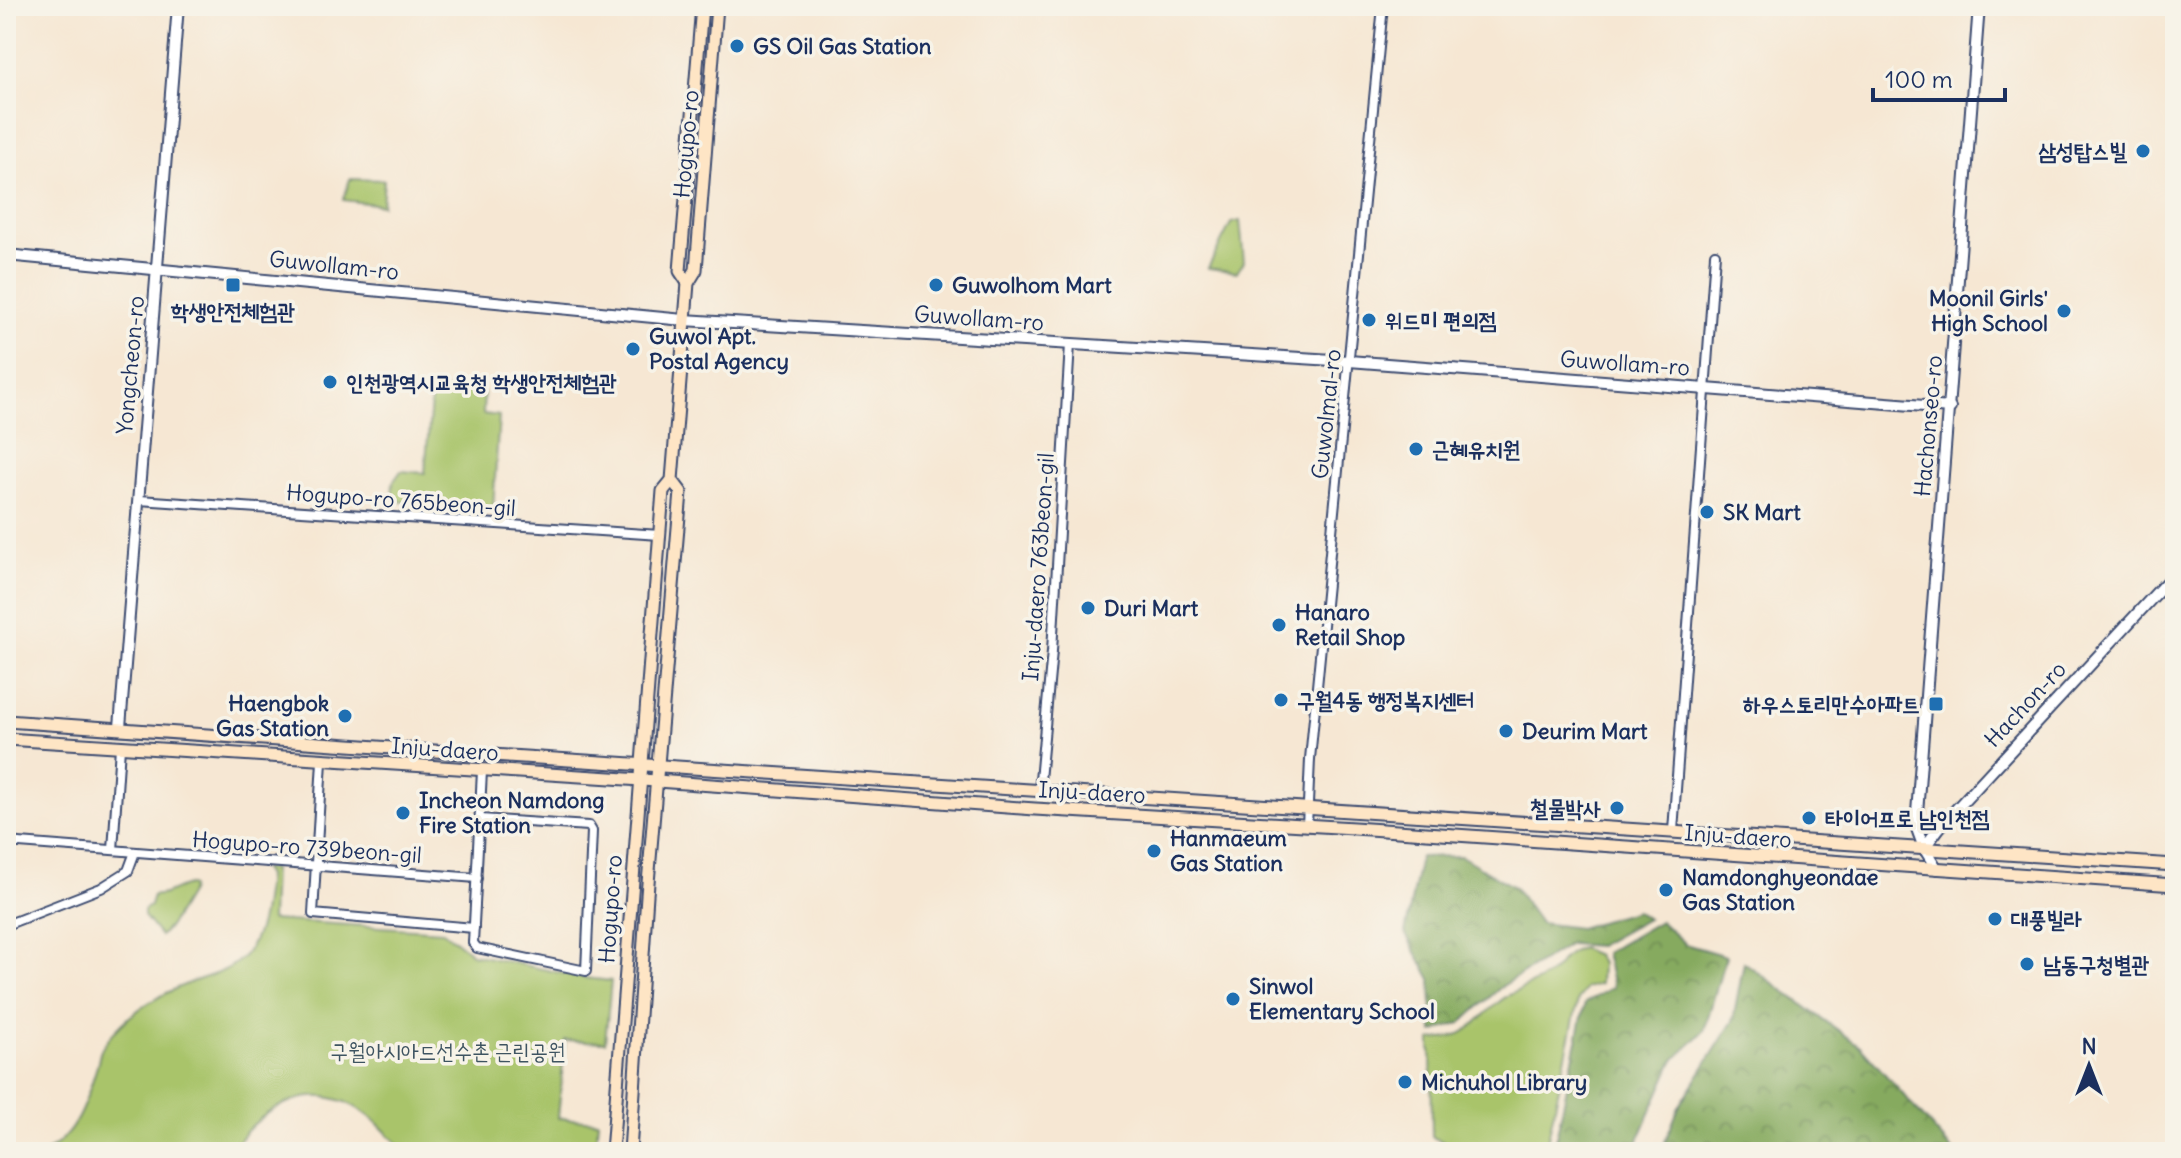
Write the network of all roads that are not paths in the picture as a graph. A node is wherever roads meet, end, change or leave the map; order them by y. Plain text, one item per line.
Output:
1 (178, 6) edge
2 (702, 6) edge
3 (717, 6) edge
4 (1383, 6) edge
5 (1979, 6) edge
6 (1715, 254) dead end
7 (6, 255) edge
8 (157, 268) junction
9 (688, 283) junction
10 (684, 320) junction
11 (1070, 344) junction
12 (1349, 361) junction
13 (1705, 389) junction
14 (1950, 408) junction
15 (672, 480) junction
16 (139, 500) junction
17 (660, 535) junction
18 (2175, 573) edge
19 (6, 721) edge
20 (120, 727) junction
21 (6, 739) edge
22 (120, 747) junction
23 (322, 761) junction
24 (642, 764) junction
25 (659, 765) junction
26 (482, 771) junction
27 (640, 780) junction
28 (657, 781) junction
29 (1039, 791) junction
30 (1308, 809) junction
31 (480, 819) junction
32 (1307, 826) junction
33 (1673, 831) junction
34 (6, 842) edge
35 (1924, 848) junction
36 (113, 850) junction
37 (135, 852) junction
38 (316, 865) junction
39 (2175, 865) edge
40 (1937, 869) junction
41 (477, 878) junction
42 (2175, 885) edge
43 (6, 925) edge
44 (474, 928) junction
45 (612, 1152) edge
46 (630, 1152) edge

1 - 8 street, Yongcheon-ro
2 - 9 main road, Hogupo-ro
3 - 9 main road, Hogupo-ro
4 - 12 street, Guwolmal-ro
5 - 14 street, Hachonseo-ro
6 - 13 street
7 - 8 street, Guwollam-ro
8 - 10 street, Guwollam-ro
8 - 16 street, Yongcheon-ro
9 - 10 main road, Hogupo-ro
10 - 11 street, Guwollam-ro
10 - 15 main road, Hogupo-ro
11 - 12 street, Guwollam-ro
11 - 29 street, Inju-daero 763beon-gil
12 - 13 street, Guwollam-ro
12 - 30 street, Guwolmal-ro
13 - 14 street, Guwollam-ro
13 - 33 street
14 - 35 street, Hachonseo-ro
15 - 17 main road, Hogupo-ro
15 - 25 main road, Hogupo-ro
16 - 17 street, Hogupo-ro 765beon-gil
16 - 20 street, Yongcheon-ro
17 - 24 main road, Hogupo-ro
18 - 35 street, Hachon-ro
19 - 20 main road, Inju-daero
20 - 24 main road, Inju-daero
21 - 22 main road, Inju-daero
22 - 23 main road, Inju-daero
22 - 36 street
23 - 26 main road, Inju-daero
23 - 38 street
24 - 25 main road, Inju-daero
24 - 27 main road, Hogupo-ro
25 - 28 main road, Hogupo-ro
25 - 29 main road, Inju-daero
26 - 27 main road, Inju-daero
26 - 31 street
27 - 28 main road, Inju-daero
27 - 45 main road, Hogupo-ro
28 - 32 main road, Inju-daero
28 - 46 main road, Hogupo-ro
29 - 30 main road, Inju-daero
30 - 32 street, Guwolmal-ro
30 - 33 main road, Inju-daero
31 - 41 street
31 - 44 street
32 - 40 main road, Inju-daero
33 - 35 main road, Inju-daero
34 - 36 street, Hogupo-ro 739beon-gil
35 - 39 main road, Inju-daero
35 - 40 street
36 - 37 street, Hogupo-ro 739beon-gil
37 - 38 street, Hogupo-ro 739beon-gil
37 - 43 street
38 - 41 street, Hogupo-ro 739beon-gil
38 - 44 street
40 - 42 main road, Inju-daero
41 - 44 street

